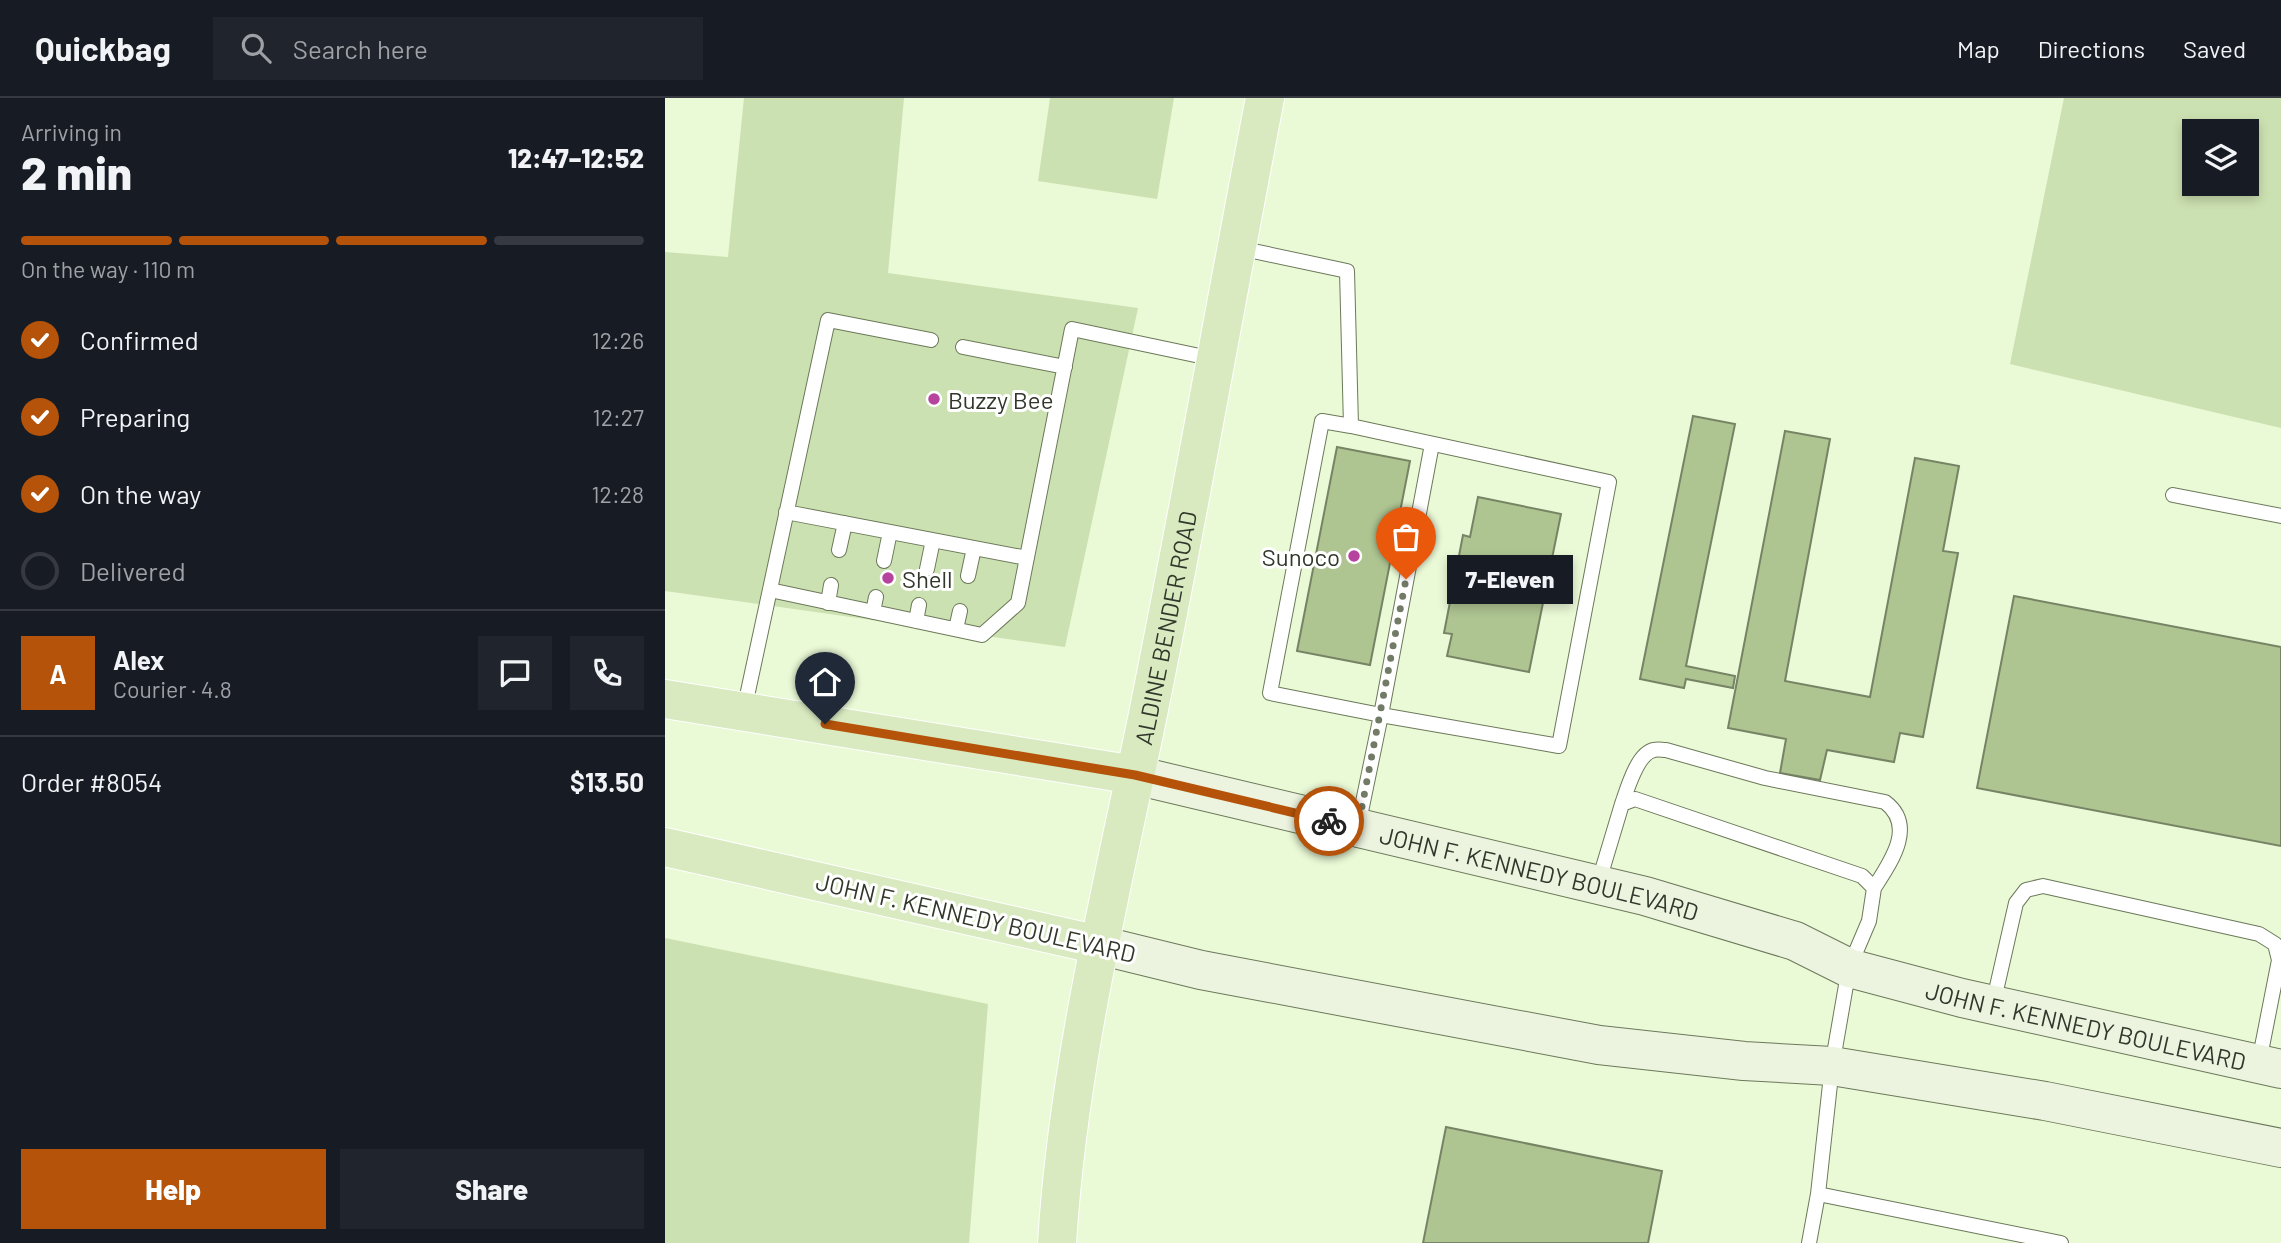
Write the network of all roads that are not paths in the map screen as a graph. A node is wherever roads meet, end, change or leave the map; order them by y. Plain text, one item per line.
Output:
1 (1265, 98) edge
2 (1236, 247) junction
3 (931, 340) dead end
4 (963, 347) dead end
5 (1215, 359) junction
6 (1065, 367) junction
7 (1352, 426) junction
8 (1432, 444) junction
9 (2173, 495) dead end
10 (786, 512) junction
11 (2281, 516) edge
12 (845, 523) junction
13 (890, 532) junction
14 (933, 540) junction
15 (974, 548) junction
16 (839, 550) dead end
17 (1027, 558) junction
18 (884, 561) dead end
19 (927, 569) dead end
20 (968, 576) dead end
21 (831, 585) dead end
22 (770, 590) junction
23 (876, 597) dead end
24 (828, 603) junction
25 (919, 605) dead end
26 (960, 611) dead end
27 (873, 612) junction
28 (916, 621) junction
29 (956, 629) junction
30 (665, 699) edge
31 (743, 712) junction
32 (1381, 715) junction
33 (1135, 775) junction
34 (1622, 804) junction
35 (1358, 827) junction
36 (665, 847) edge
37 (1598, 884) junction
38 (1874, 888) junction
39 (2278, 943) edge
40 (1100, 945) junction
41 (1849, 968) junction
42 (1993, 1005) junction
43 (1832, 1066) junction
44 (2270, 1066) edge
45 (2281, 1148) edge
46 (1818, 1194) junction
47 (1057, 1243) edge
48 (1809, 1243) edge
49 (2061, 1243) edge

1 - 2 main road, ALDINE BENDER ROAD
2 - 5 main road, ALDINE BENDER ROAD
2 - 7 lane
3 - 10 lane
4 - 6 lane
5 - 6 lane
5 - 33 main road, ALDINE BENDER ROAD
6 - 17 lane
7 - 8 lane
7 - 32 lane
8 - 32 lane
8 - 32 lane
9 - 11 lane
10 - 12 lane
10 - 22 lane
12 - 13 lane
12 - 16 lane
13 - 14 lane
13 - 18 lane
14 - 15 lane
14 - 19 lane
15 - 17 lane
15 - 20 lane
17 - 29 lane
21 - 24 lane
22 - 24 lane
22 - 31 lane
23 - 27 lane
24 - 27 lane
25 - 28 lane
26 - 29 lane
27 - 28 lane
28 - 29 lane
30 - 31 main road, JOHN F. KENNEDY BOULEVARD
31 - 33 main road, JOHN F. KENNEDY BOULEVARD
32 - 35 lane
33 - 35 main road, JOHN F. KENNEDY BOULEVARD
33 - 40 main road, ALDINE BENDER ROAD
34 - 37 lane
34 - 38 lane
34 - 38 lane
35 - 37 main road, JOHN F. KENNEDY BOULEVARD
36 - 40 main road, JOHN F. KENNEDY BOULEVARD
37 - 41 main road, JOHN F. KENNEDY BOULEVARD
38 - 41 lane
39 - 42 lane
39 - 44 lane
40 - 43 main road, JOHN F. KENNEDY BOULEVARD
40 - 47 main road, ALDINE BENDER ROAD
41 - 42 main road, JOHN F. KENNEDY BOULEVARD
41 - 43 lane
42 - 44 main road, JOHN F. KENNEDY BOULEVARD
43 - 45 main road, JOHN F. KENNEDY BOULEVARD
43 - 46 lane
46 - 48 lane
46 - 49 lane

